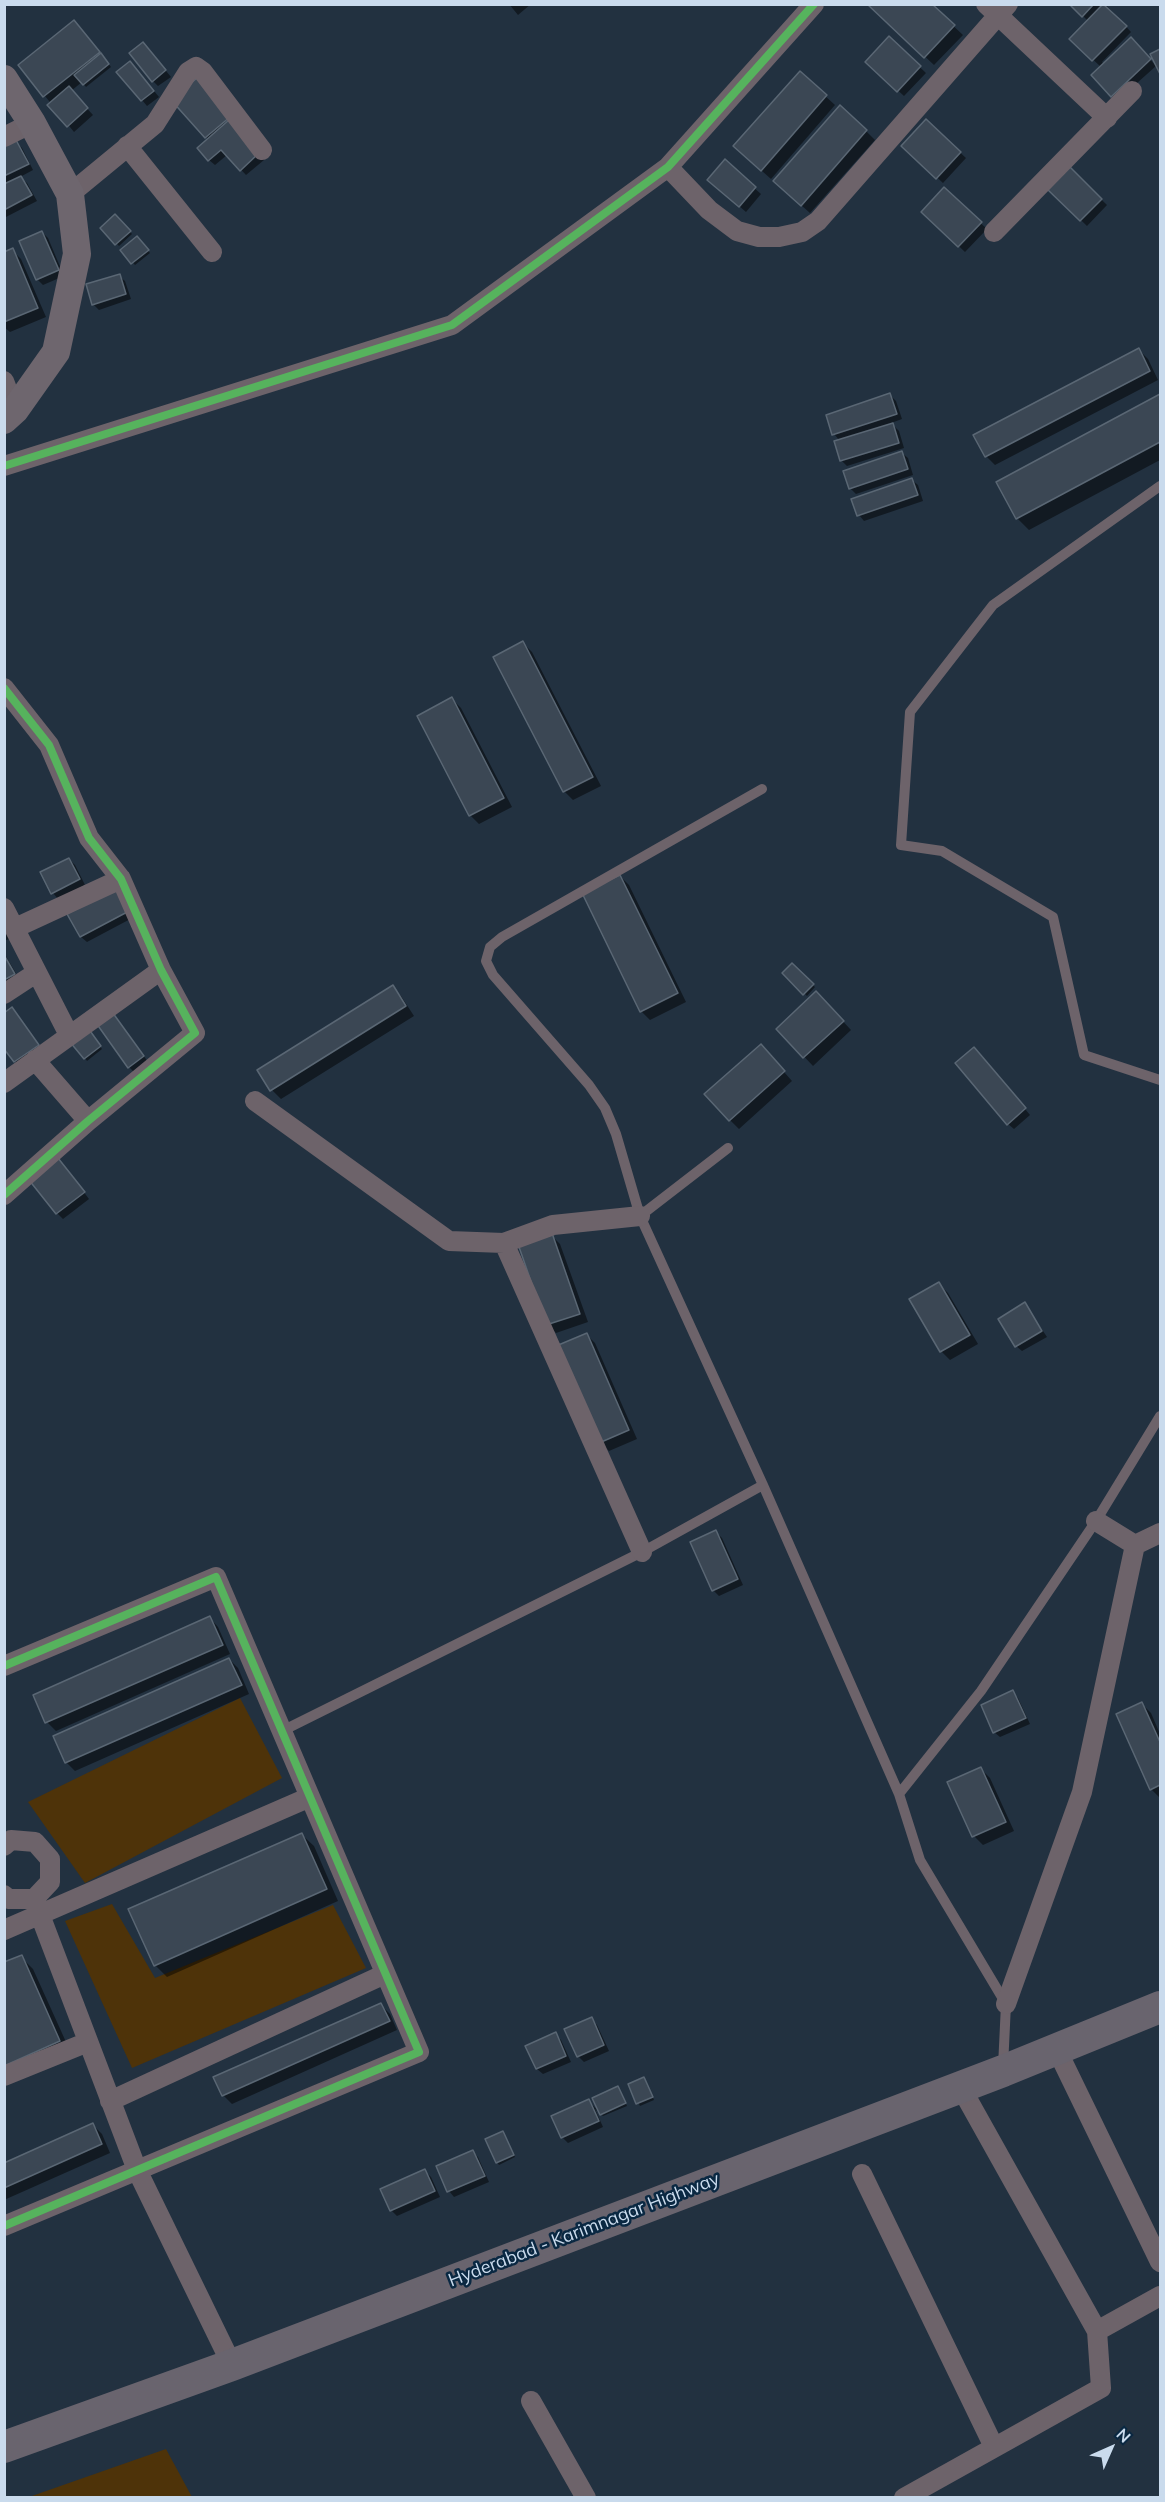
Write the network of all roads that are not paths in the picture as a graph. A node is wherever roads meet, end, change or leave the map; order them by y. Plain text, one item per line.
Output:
1 (814, 4) edge
2 (998, 8) edge
3 (4, 79) edge
4 (1132, 92) dead end
5 (1107, 118) junction
6 (32, 123) junction
7 (4, 137) edge
8 (127, 146) junction
9 (262, 150) dead end
10 (668, 167) junction
11 (70, 194) junction
12 (994, 232) dead end
13 (212, 252) dead end
14 (4, 381) edge
15 (10, 415) edge
16 (4, 466) edge
17 (1161, 486) edge
18 (4, 688) edge
19 (762, 789) dead end
20 (121, 879) junction
21 (4, 908) edge
22 (15, 928) junction
23 (161, 970) junction
24 (36, 974) junction
25 (4, 994) edge
26 (69, 1035) junction
27 (35, 1060) junction
28 (1161, 1080) edge
29 (4, 1083) edge
30 (255, 1101) dead end
31 (88, 1121) junction
32 (728, 1148) dead end
33 (4, 1195) edge
34 (640, 1216) junction
35 (504, 1243) junction
36 (1161, 1416) edge
37 (763, 1485) junction
38 (1096, 1521) junction
39 (1161, 1533) edge
40 (1135, 1545) junction
41 (642, 1551) junction
42 (4, 1666) edge
43 (282, 1731) junction
44 (899, 1794) junction
45 (310, 1797) junction
46 (7, 1837) edge
47 (4, 1895) edge
48 (37, 1907) junction
49 (4, 1930) edge
50 (385, 1974) junction
51 (1006, 2004) junction
52 (1161, 2007) edge
53 (88, 2042) junction
54 (1056, 2048) junction
55 (1003, 2071) junction
56 (4, 2076) edge
57 (960, 2086) junction
58 (110, 2101) junction
59 (137, 2170) junction
60 (862, 2174) dead end
61 (4, 2226) edge
62 (1161, 2262) edge
63 (1161, 2296) edge
64 (1097, 2331) junction
65 (231, 2365) junction
66 (531, 2401) dead end
67 (4, 2447) edge
68 (994, 2447) junction
69 (586, 2498) edge
70 (904, 2498) edge

1 - 10 street
2 - 5 street
2 - 10 street
3 - 6 main road
4 - 5 street
5 - 12 street
6 - 7 street
6 - 11 main road
8 - 9 street
8 - 11 street
8 - 13 street
10 - 16 street
11 - 15 main road
14 - 15 street
17 - 28 lane
18 - 20 street
19 - 34 lane
20 - 22 street
20 - 23 street
21 - 22 street
22 - 24 street
23 - 26 street
23 - 31 street
24 - 25 street
24 - 26 street
26 - 27 street
27 - 29 street
27 - 31 street
30 - 35 street
31 - 33 street
32 - 34 lane
34 - 35 street
34 - 37 lane
35 - 41 street
36 - 38 lane
37 - 41 lane
37 - 44 lane
38 - 40 street
38 - 44 lane
39 - 40 street
40 - 51 street
41 - 43 lane
42 - 43 street
43 - 45 street
44 - 51 lane
45 - 48 street
45 - 50 street
46 - 48 street
47 - 48 street
48 - 49 street
48 - 53 street
50 - 58 street
50 - 59 street
51 - 55 lane
52 - 54 main road, Hyderabad - Karimnagar Highway
53 - 56 street
53 - 58 street
54 - 55 main road, Hyderabad - Karimnagar Highway
54 - 62 street
55 - 57 main road, Hyderabad - Karimnagar Highway
57 - 64 street
57 - 65 main road, Hyderabad - Karimnagar Highway
58 - 59 street
59 - 61 street
59 - 65 street
60 - 68 street
63 - 64 street
64 - 68 street
65 - 67 main road, Hyderabad - Karimnagar Highway
66 - 69 street
68 - 70 street

